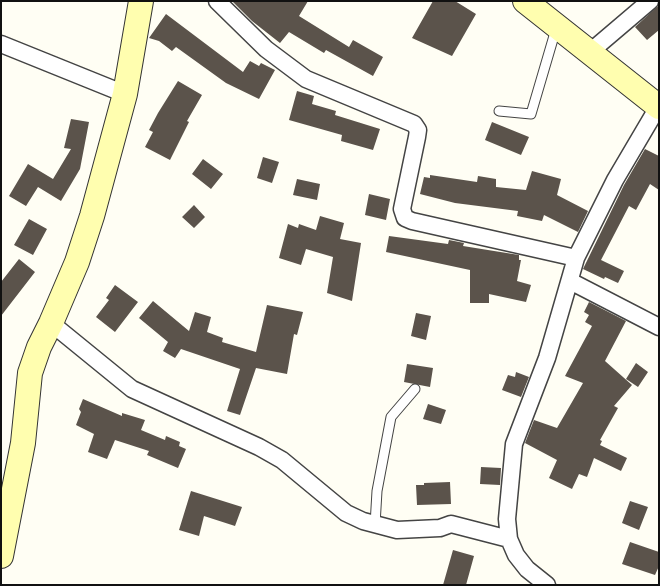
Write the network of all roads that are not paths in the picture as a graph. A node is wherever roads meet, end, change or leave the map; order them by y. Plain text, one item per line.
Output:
1 (141, 1) edge
2 (216, 1) edge
3 (650, 1) edge
4 (533, 4) edge
5 (557, 26) junction
6 (1, 44) edge
7 (590, 52) junction
8 (125, 94) junction
9 (658, 107) edge
10 (499, 111) dead end
11 (576, 258) junction
12 (570, 282) junction
13 (51, 323) junction
14 (659, 327) edge
15 (415, 389) dead end
16 (5, 517) edge
17 (375, 525) junction
18 (509, 539) junction
19 (1, 556) edge
20 (547, 585) edge

1 - 8 street
2 - 11 street
3 - 7 street
4 - 5 street
5 - 7 street
5 - 10 lane
6 - 8 street
7 - 9 street
8 - 13 street
9 - 11 street
11 - 12 street
12 - 14 street
12 - 18 street
13 - 16 street
13 - 17 street
15 - 17 lane
16 - 19 street
17 - 18 street
18 - 20 street

